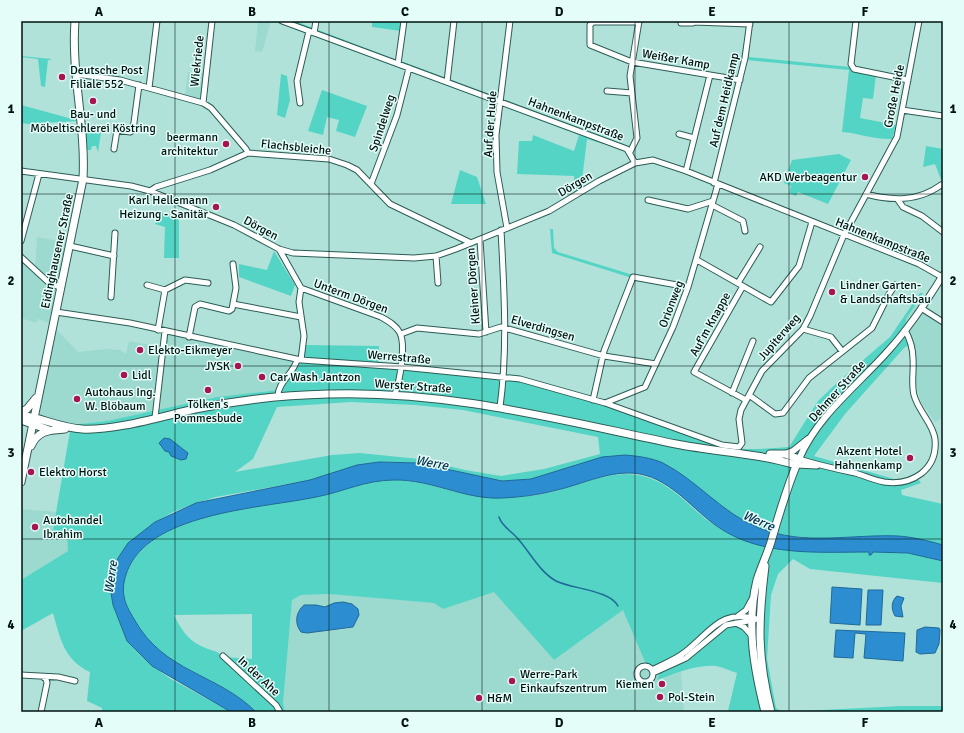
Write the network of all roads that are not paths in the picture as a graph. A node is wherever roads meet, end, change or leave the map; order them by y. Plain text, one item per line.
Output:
1 (75, 21) edge
2 (157, 21) edge
3 (212, 21) edge
4 (282, 21) edge
5 (316, 21) edge
6 (404, 21) edge
7 (454, 21) edge
8 (510, 21) edge
9 (694, 21) edge
10 (856, 21) edge
11 (919, 21) edge
12 (639, 22) edge
13 (681, 23) dead end
14 (750, 23) edge
15 (312, 32) junction
16 (632, 62) junction
17 (398, 64) junction
18 (409, 68) junction
19 (75, 74) junction
20 (710, 75) junction
21 (740, 80) junction
22 (908, 80) junction
23 (447, 82) junction
24 (139, 85) junction
25 (149, 88) junction
26 (607, 91) dead end
27 (632, 93) junction
28 (500, 102) junction
29 (203, 103) junction
30 (300, 103) dead end
31 (902, 110) junction
32 (943, 116) edge
33 (679, 134) dead end
34 (694, 138) junction
35 (114, 149) dead end
36 (630, 152) junction
37 (248, 153) junction
38 (634, 163) junction
39 (21, 171) edge
40 (686, 171) junction
41 (39, 174) junction
42 (83, 179) junction
43 (716, 183) junction
44 (371, 184) junction
45 (941, 185) dead end
46 (150, 191) junction
47 (866, 194) junction
48 (648, 200) dead end
49 (898, 200) junction
50 (712, 203) junction
51 (812, 222) junction
52 (507, 228) junction
53 (501, 230) junction
54 (745, 231) dead end
55 (943, 232) edge
56 (115, 233) dead end
57 (844, 235) junction
58 (480, 240) junction
59 (21, 241) edge
60 (471, 243) junction
61 (70, 246) junction
62 (760, 246) dead end
63 (279, 249) junction
64 (114, 256) junction
65 (436, 256) junction
66 (21, 257) edge
67 (697, 260) junction
68 (233, 264) dead end
69 (942, 276) edge
70 (208, 283) dead end
71 (438, 283) dead end
72 (147, 285) dead end
73 (740, 285) junction
74 (895, 285) dead end
75 (688, 287) junction
76 (61, 288) junction
77 (300, 288) junction
78 (165, 290) junction
79 (111, 297) dead end
80 (233, 304) junction
81 (921, 308) junction
82 (56, 312) junction
83 (301, 317) junction
84 (943, 322) edge
85 (505, 328) junction
86 (802, 329) junction
87 (158, 330) junction
88 (905, 330) junction
89 (165, 331) junction
90 (486, 332) junction
91 (401, 334) junction
92 (189, 337) junction
93 (752, 341) dead end
94 (842, 351) junction
95 (604, 356) junction
96 (299, 360) junction
97 (656, 364) junction
98 (402, 367) junction
99 (504, 377) junction
100 (732, 393) junction
101 (38, 394) junction
102 (395, 394) junction
103 (278, 396) junction
104 (748, 398) junction
105 (593, 400) junction
106 (605, 403) junction
107 (500, 407) junction
108 (21, 413) edge
109 (155, 418) junction
110 (21, 420) edge
111 (33, 421) junction
112 (75, 428) junction
113 (49, 430) junction
114 (812, 435) junction
115 (734, 448) joint
116 (27, 453) junction
117 (785, 454) junction
118 (756, 456) junction
119 (798, 462) junction
120 (21, 482) edge
121 (766, 559) junction
122 (754, 597) junction
123 (752, 619) junction
124 (736, 620) junction
125 (760, 620) junction
126 (752, 636) junction
127 (223, 656) dead end
128 (653, 672) dead end
129 (21, 675) edge
130 (42, 677) junction
131 (75, 681) dead end
132 (41, 712) edge
133 (280, 712) edge
134 (765, 712) edge
135 (771, 712) edge

1 - 19 main road, Eidinghausener Straße
2 - 25 street
3 - 29 street, Wiekriede
4 - 15 street, Hahnenkampstraße
5 - 15 street
6 - 17 street
7 - 23 street
8 - 28 street, Auf der Hude
9 - 13 street
9 - 14 street
10 - 22 street
11 - 22 street, Große Heide
12 - 16 street
12 - 16 street, Weißer Kamp
14 - 21 street, Auf dem Heidkamp
15 - 17 street, Hahnenkampstraße
15 - 30 street
16 - 20 street, Weißer Kamp
16 - 27 street
17 - 18 street, Hahnenkampstraße
18 - 23 street, Hahnenkampstraße
18 - 44 street, Spindelweg
19 - 24 street
19 - 42 main road, Eidinghausener Straße
20 - 21 street, Weißer Kamp
20 - 34 street
21 - 43 street, Auf dem Heidkamp
22 - 31 street, Große Heide
23 - 28 street, Hahnenkampstraße
24 - 25 street
24 - 35 street
25 - 29 street
26 - 27 street
27 - 36 street
28 - 36 street, Hahnenkampstraße
28 - 52 street, Auf der Hude
29 - 37 street
31 - 32 street
31 - 47 street, Große Heide
33 - 34 street
34 - 40 street
36 - 38 street, Hahnenkampstraße
37 - 44 street, Flachsbleiche
37 - 46 street, Flachsbleiche
38 - 40 street, Hahnenkampstraße
38 - 52 street, Dörgen
39 - 41 street, Dörgen
40 - 43 street, Hahnenkampstraße
41 - 42 street, Dörgen
41 - 59 street
42 - 46 street, Dörgen
42 - 61 main road, Eidinghausener Straße
43 - 50 street, Orionweg
43 - 51 street, Hahnenkampstraße
44 - 60 street, Flachsbleiche
45 - 49 street
46 - 63 street, Dörgen
47 - 49 street
47 - 57 street, Große Heide
48 - 50 street
49 - 55 street
50 - 54 street
50 - 67 street, Orionweg
51 - 57 street, Hahnenkampstraße
51 - 73 street, Auf'm Knappe
52 - 53 street, Dörgen
53 - 58 street, Dörgen
53 - 85 street
56 - 64 street
57 - 69 street, Hahnenkampstraße
57 - 86 street, Jupiterweg
58 - 60 street, Dörgen
58 - 90 street, Kleiner Dörgen
60 - 65 street, Dörgen
61 - 64 street
61 - 76 main road, Eidinghausener Straße
62 - 73 street, Auf'm Knappe
63 - 65 street, Dörgen
63 - 77 street
64 - 79 street
65 - 71 street
66 - 76 street
67 - 73 street, Auf'm Knappe
67 - 75 street, Orionweg
68 - 80 street
69 - 81 street, Dehmer Straße
70 - 78 street
72 - 78 street
73 - 100 street, Auf'm Knappe
74 - 94 street
75 - 95 street
75 - 97 street, Orionweg
76 - 82 main road, Eidinghausener Straße
77 - 83 street
77 - 91 street, Unterm Dörgen
78 - 87 street
80 - 83 street
80 - 92 street
81 - 84 street
81 - 88 street, Dehmer Straße
82 - 87 street, Werrestraße
82 - 101 main road, Eidinghausener Straße
83 - 96 street
85 - 90 street, Elverdingsen
85 - 95 street, Elverdingsen
85 - 99 street
86 - 94 street
86 - 104 street, Jupiterweg
87 - 89 street, Werrestraße
88 - 114 street, Dehmer Straße
88 - 119 street
89 - 92 street, Werrestraße
89 - 109 street
90 - 91 street, Elverdingsen
91 - 98 street
92 - 96 street, Werrestraße
93 - 100 street
94 - 104 street
95 - 97 street, Elverdingsen
95 - 105 street
96 - 98 street, Werrestraße
96 - 103 street
97 - 106 street, Orionweg
98 - 99 street, Werrestraße
98 - 102 street
99 - 105 street, Werrestraße
99 - 107 street
100 - 104 street
101 - 108 main road
101 - 111 main road, Eidinghausener Straße
102 - 103 main road, Werster Straße
102 - 107 main road, Werster Straße
103 - 109 main road, Werster Straße
104 - 115 street, Jupiterweg
105 - 106 street, Werrestraße
106 - 115 street, Werrestraße
107 - 118 main road, Werster Straße
108 - 111 main road, Werster Straße
109 - 112 main road, Werster Straße
110 - 111 main road, Werster Straße
111 - 112 main road, Werster Straße
111 - 113 main road, Werster Straße
111 - 116 main road, Eidinghausener Straße
112 - 113 main road
113 - 116 main road
114 - 117 street
114 - 119 street, Dehmer Straße
116 - 120 main road, Eidinghausener Straße
117 - 118 main road, Werster Straße
117 - 119 main road, Werster Straße
118 - 119 main road, Werster Straße
119 - 121 main road, Dehmer Straße
121 - 122 main road, Dehmer Straße
121 - 125 main road, Dehmer Straße
122 - 123 main road, Dehmer Straße
122 - 124 street
123 - 124 street
123 - 125 street
123 - 126 main road, Dehmer Straße
124 - 126 street
124 - 128 street
125 - 135 main road, Dehmer Straße
126 - 134 main road, Dehmer Straße
127 - 133 street, In der Ahe
129 - 130 street
130 - 131 street
130 - 132 street

